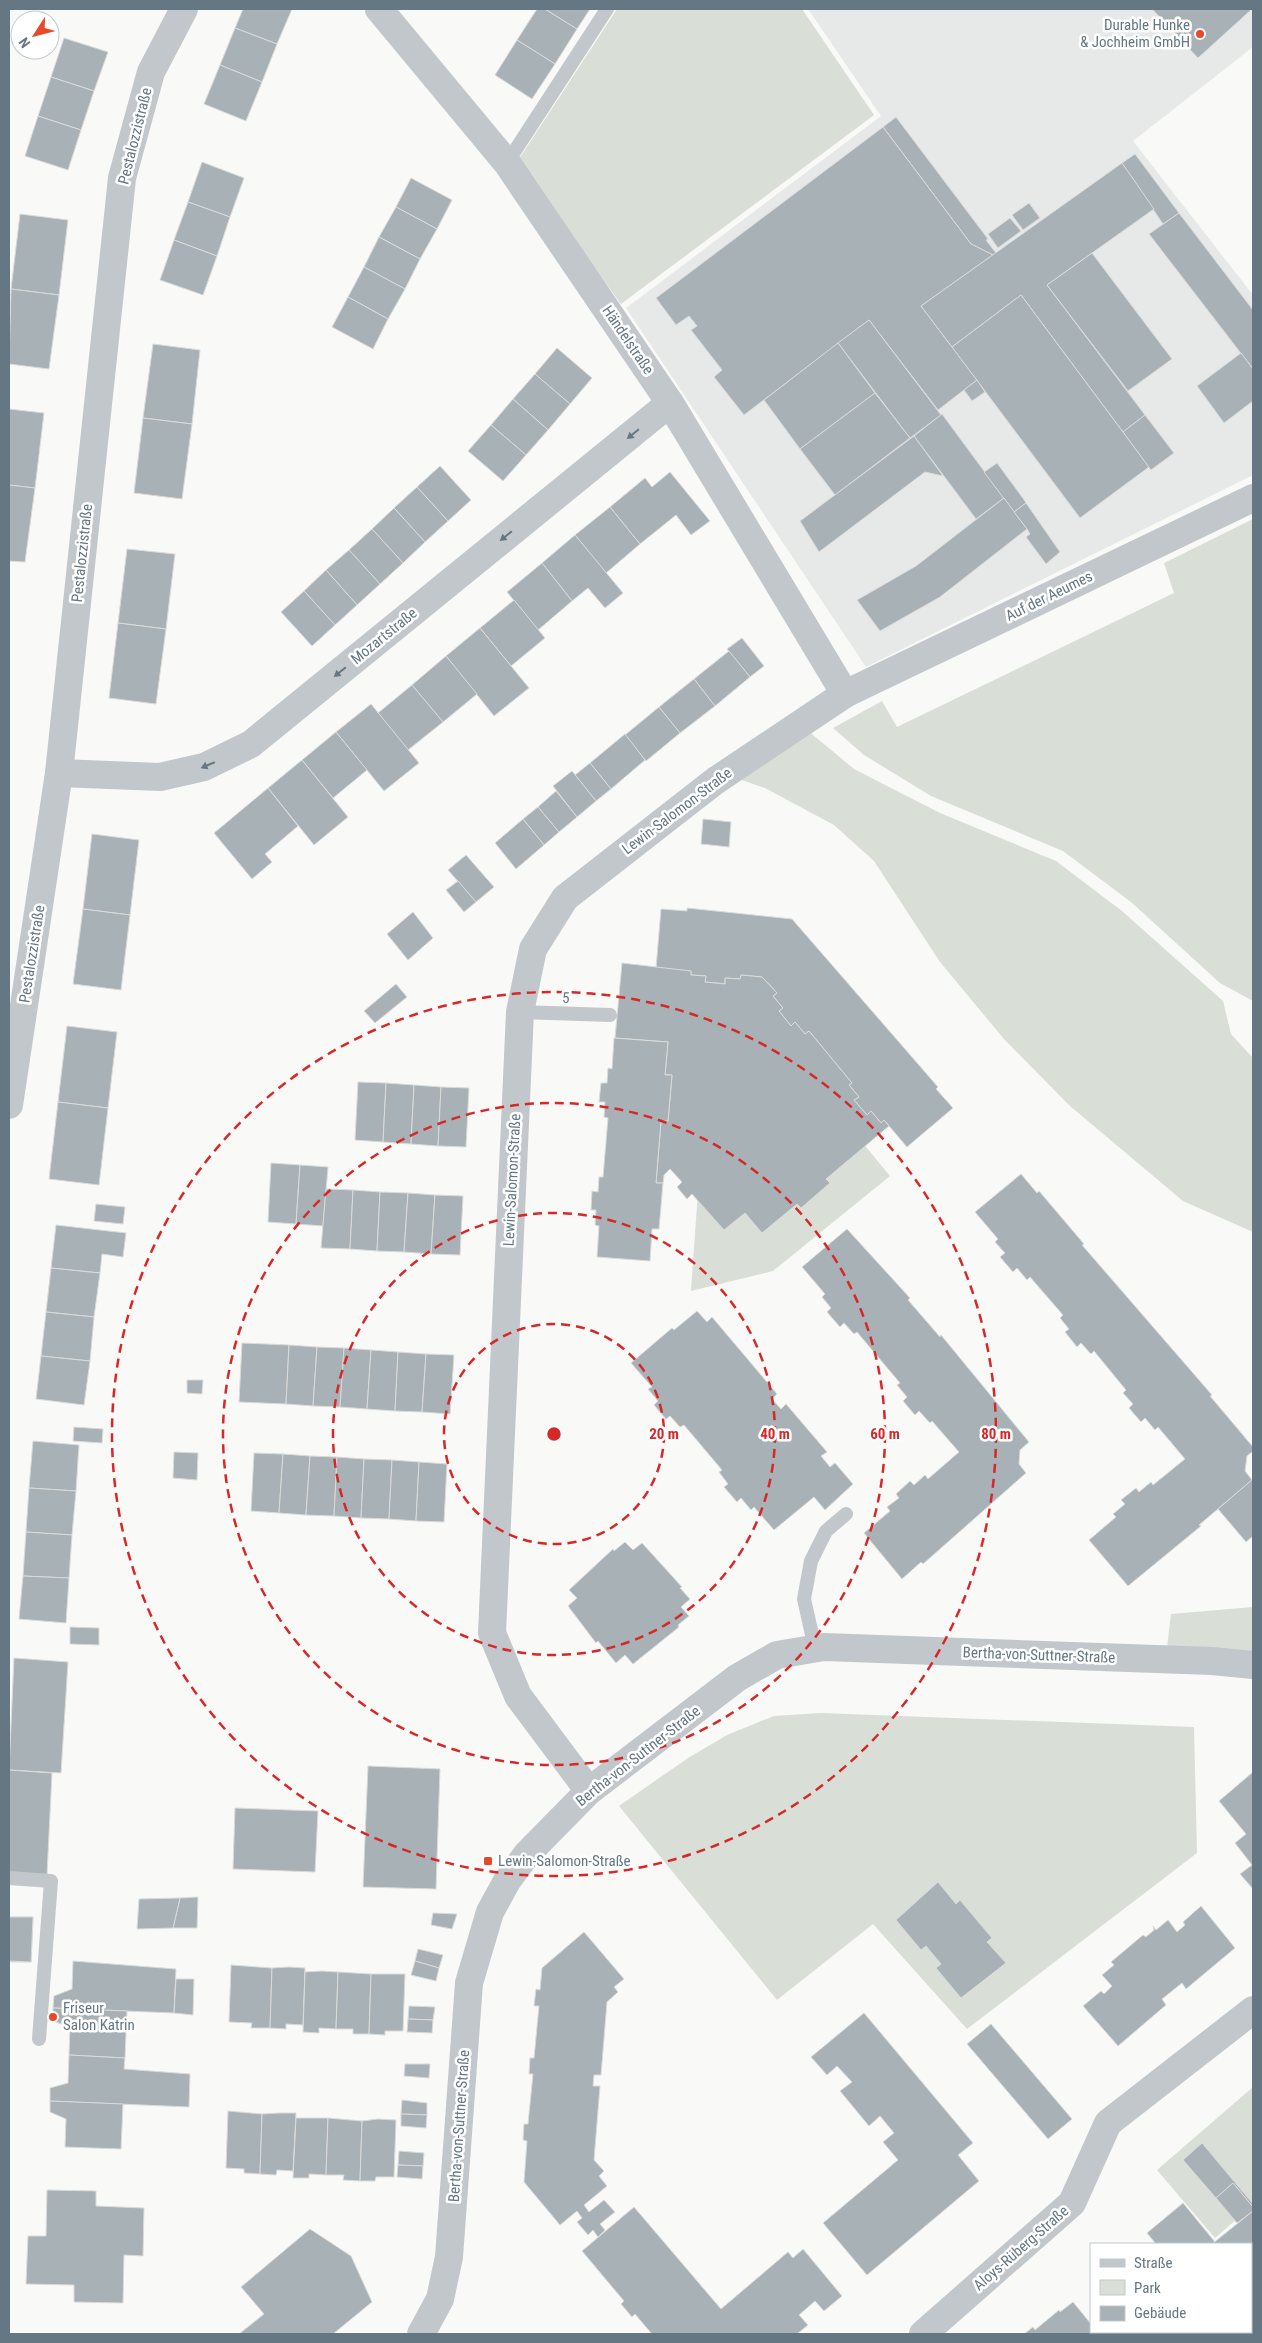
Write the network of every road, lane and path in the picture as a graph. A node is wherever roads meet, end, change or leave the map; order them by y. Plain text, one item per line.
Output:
1 (184, 9) edge
2 (379, 9) edge
3 (607, 9) edge
4 (507, 163) junction
5 (670, 403) junction
6 (1253, 498) edge
7 (846, 694) junction
8 (59, 773) junction
9 (520, 1012) junction
10 (610, 1015) dead end
11 (9, 1105) edge
12 (846, 1514) dead end
13 (815, 1648) junction
14 (1253, 1665) edge
15 (589, 1791) junction
16 (9, 1878) edge
17 (1253, 2010) edge
18 (40, 2039) dead end
19 (421, 2334) edge
20 (923, 2334) edge

1 - 8 street, Pestalozzistraße
2 - 4 street, Händelstraße
3 - 4 lane
4 - 5 street, Händelstraße
5 - 7 street, Händelstraße
5 -> 8 street, Mozartstraße
6 - 7 street, Auf der Aeumes
7 - 9 street, Lewin-Salomon-Straße
8 - 11 street, Pestalozzistraße
9 - 10 lane, 5
9 - 15 street, Lewin-Salomon-Straße
12 - 13 lane
13 - 14 street, Bertha-von-Suttner-Straße
13 - 15 street, Bertha-von-Suttner-Straße
15 - 19 street, Bertha-von-Suttner-Straße
16 - 18 lane
17 - 20 street, Aloys-Rüberg-Straße

